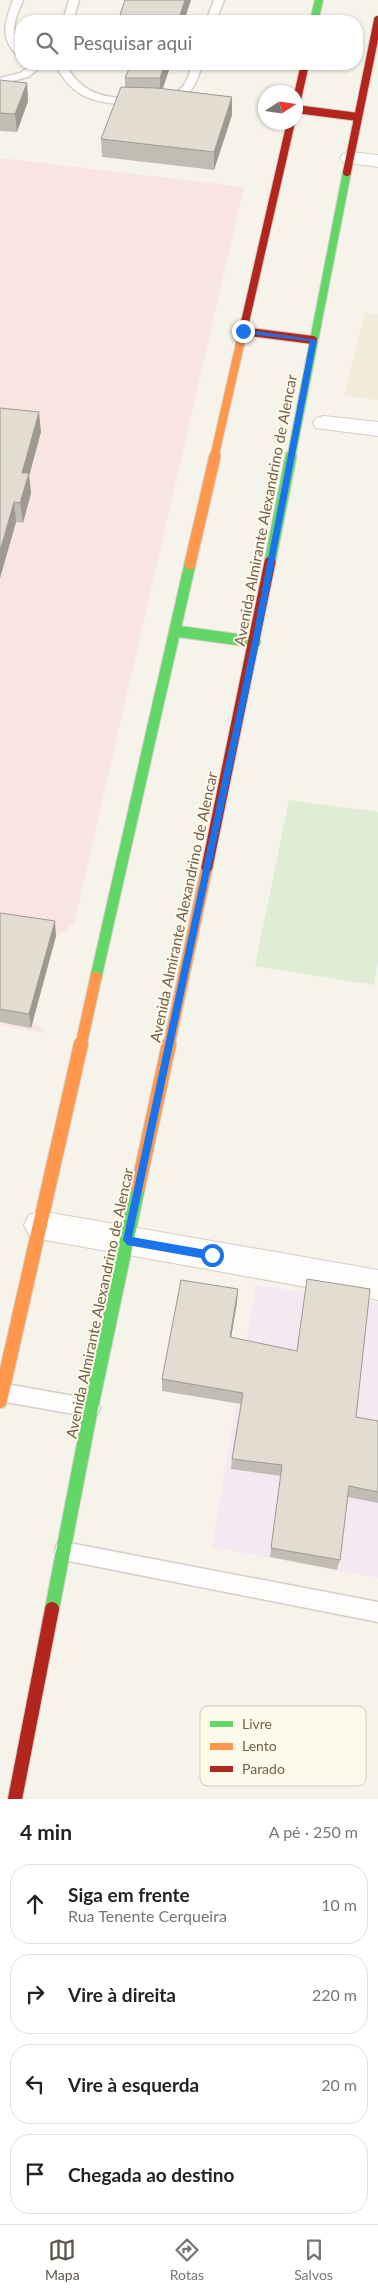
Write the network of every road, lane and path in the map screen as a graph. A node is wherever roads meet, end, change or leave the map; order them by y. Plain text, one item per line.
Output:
1 (18, 0) edge
2 (74, 0) edge
3 (219, 0) edge
4 (319, 0) edge
5 (70, 15) edge
6 (213, 15) edge
7 (315, 15) edge
8 (378, 20) edge
9 (15, 46) edge
10 (29, 70) edge
11 (49, 70) edge
12 (62, 70) edge
13 (196, 70) edge
14 (304, 70) edge
15 (65, 76) junction
16 (0, 81) edge
17 (300, 85) edge
18 (303, 110) edge
19 (358, 117) junction
20 (289, 130) edge
21 (350, 158) junction
22 (378, 161) edge
23 (243, 331) junction
24 (313, 340) junction
25 (324, 424) dead end
26 (378, 429) edge
27 (175, 630) junction
28 (255, 642) junction
29 (40, 1225) junction
30 (127, 1240) junction
31 (378, 1285) edge
32 (1, 1395) edge
33 (91, 1408) junction
34 (64, 1552) junction
35 (378, 1612) edge
36 (15, 1799) edge

1 - 9 lane
2 - 5 lane
3 - 6 lane
4 - 7 street
8 - 19 street, Avenida Almirante Alexandrino de Alencar
10 - 16 lane
11 - 15 lane
12 - 15 lane
13 - 15 lane
14 - 17 street
18 - 19 street
19 - 21 street, Avenida Almirante Alexandrino de Alencar
20 - 23 street
21 - 22 street
21 - 24 street, Avenida Almirante Alexandrino de Alencar
23 - 24 street
23 - 27 street
24 - 28 street, Avenida Almirante Alexandrino de Alencar
25 - 26 street
27 - 28 street
27 - 29 street
28 - 30 street, Avenida Almirante Alexandrino de Alencar
29 - 30 street
29 - 32 street
30 - 31 street
30 - 33 street, Avenida Almirante Alexandrino de Alencar
32 - 33 lane
33 - 34 street, Avenida Almirante Alexandrino de Alencar
34 - 35 lane
34 - 36 street, Avenida Almirante Alexandrino de Alencar

